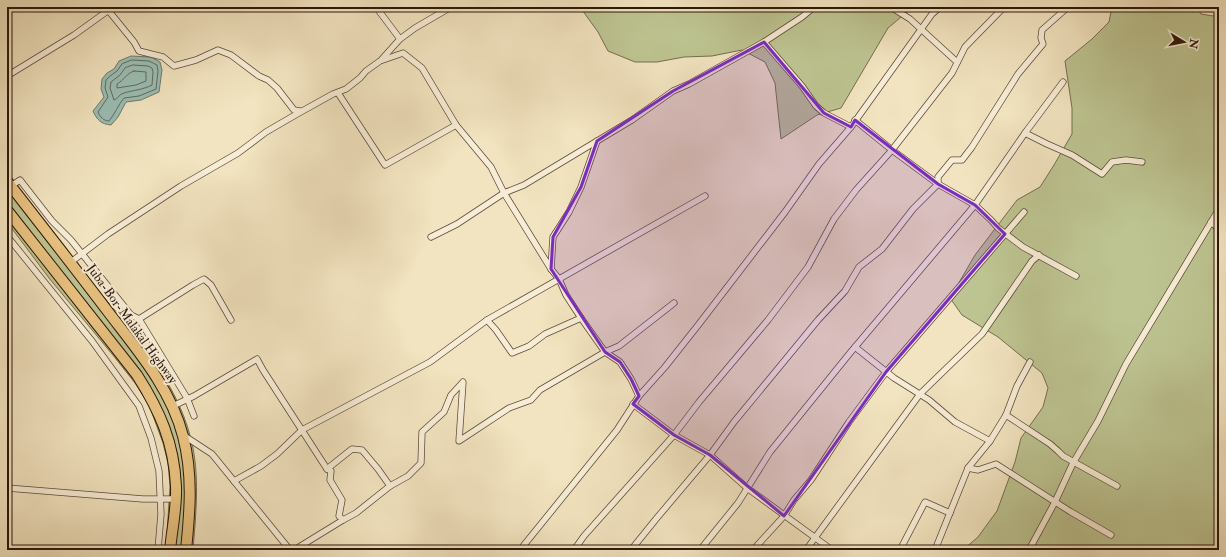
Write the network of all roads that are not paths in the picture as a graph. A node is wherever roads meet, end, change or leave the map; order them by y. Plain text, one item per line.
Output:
1 (376, 7) edge
2 (452, 7) edge
3 (814, 7) edge
4 (891, 7) edge
5 (940, 7) edge
6 (1004, 7) edge
7 (1068, 7) edge
8 (110, 9) edge
9 (921, 29) junction
10 (400, 39) junction
11 (764, 42) junction
12 (380, 61) junction
13 (957, 62) junction
14 (7, 76) edge
15 (1063, 82) dead end
16 (338, 93) junction
17 (300, 111) dead end
18 (855, 120) junction
19 (456, 125) junction
20 (851, 127) junction
21 (1025, 133) junction
22 (597, 141) junction
23 (892, 150) junction
24 (1142, 162) dead end
25 (9, 183) edge
26 (938, 184) junction
27 (504, 193) junction
28 (705, 196) dead end
29 (975, 205) junction
30 (1219, 208) edge
31 (7, 210) edge
32 (1024, 212) dead end
33 (1211, 222) junction
34 (1219, 229) edge
35 (7, 236) edge
36 (431, 237) dead end
37 (82, 253) junction
38 (1039, 255) junction
39 (71, 262) junction
40 (551, 269) junction
41 (1076, 276) dead end
42 (559, 279) junction
43 (674, 303) dead end
44 (581, 318) junction
45 (139, 319) junction
46 (231, 320) dead end
47 (487, 320) junction
48 (855, 347) junction
49 (605, 352) junction
50 (1030, 362) dead end
51 (920, 394) junction
52 (639, 396) junction
53 (633, 404) junction
54 (173, 406) junction
55 (1006, 415) junction
56 (194, 416) dead end
57 (302, 430) junction
58 (183, 434) junction
59 (674, 435) junction
60 (990, 441) junction
61 (710, 455) junction
62 (1073, 462) junction
63 (327, 468) junction
64 (968, 468) junction
65 (234, 481) junction
66 (390, 486) junction
67 (1117, 486) dead end
68 (7, 488) edge
69 (747, 488) junction
70 (160, 499) junction
71 (175, 499) junction
72 (1055, 502) junction
73 (950, 513) junction
74 (784, 516) junction
75 (343, 520) junction
76 (1112, 535) dead end
77 (816, 537) junction
78 (158, 550) edge
79 (170, 550) edge
80 (186, 550) edge
81 (290, 550) edge
82 (297, 550) edge
83 (520, 550) edge
84 (574, 550) edge
85 (631, 550) edge
86 (700, 550) edge
87 (753, 550) edge
88 (806, 550) edge
89 (832, 550) edge
90 (900, 550) edge
91 (934, 550) edge
92 (1029, 550) edge

1 - 10 street
2 - 10 street
3 - 11 street
4 - 9 street
5 - 9 street
6 - 13 street
7 - 26 street
8 - 14 street
8 - 17 street
9 - 13 street
9 - 18 street
10 - 12 street
11 - 20 street
11 - 22 street
12 - 16 street
12 - 19 street
13 - 23 street
15 - 21 street
16 - 19 street
16 - 37 street
18 - 20 street
18 - 23 street
19 - 27 street
20 - 52 street
21 - 24 street
21 - 29 street
22 - 27 street
22 - 40 street
23 - 26 street
23 - 59 street
25 - 37 street
25 - 39 highway, Juba-Bor-Malakal Highway
26 - 29 street
26 - 61 street
27 - 36 street
27 - 40 street
28 - 42 street
29 - 38 street
29 - 48 street
30 - 33 street
31 - 71 highway, Juba-Bor-Malakal Highway
32 - 74 street
33 - 34 street
33 - 62 street
35 - 70 street
37 - 39 street
37 - 45 street
38 - 41 street
38 - 51 street
39 - 54 highway, Juba-Bor-Malakal Highway
40 - 42 street
42 - 44 street
42 - 47 street
43 - 49 street
44 - 47 street
44 - 49 street
45 - 46 street
45 - 56 street
47 - 57 street
48 - 51 street
48 - 69 street
49 - 52 street
49 - 66 street
50 - 55 street
51 - 60 street
51 - 77 street
52 - 53 street
53 - 59 street
53 - 83 street
54 - 57 street
54 - 58 highway, Juba-Bor-Malakal Highway
55 - 60 street
55 - 62 street
57 - 63 street
57 - 65 street
58 - 65 street
58 - 80 highway, Juba-Bor-Malakal Highway
59 - 61 street
59 - 84 street
60 - 64 street
61 - 69 street
61 - 85 street
62 - 67 street
62 - 72 street
63 - 66 street
63 - 75 street
64 - 72 street
64 - 73 street
65 - 81 street
66 - 75 street
68 - 70 street
69 - 74 street
69 - 86 street
70 - 71 street
70 - 78 street
71 - 79 highway, Juba-Bor-Malakal Highway
72 - 76 street
72 - 92 street
73 - 90 street
73 - 91 street
74 - 77 street
74 - 87 street
75 - 82 street
77 - 88 street
77 - 89 street

